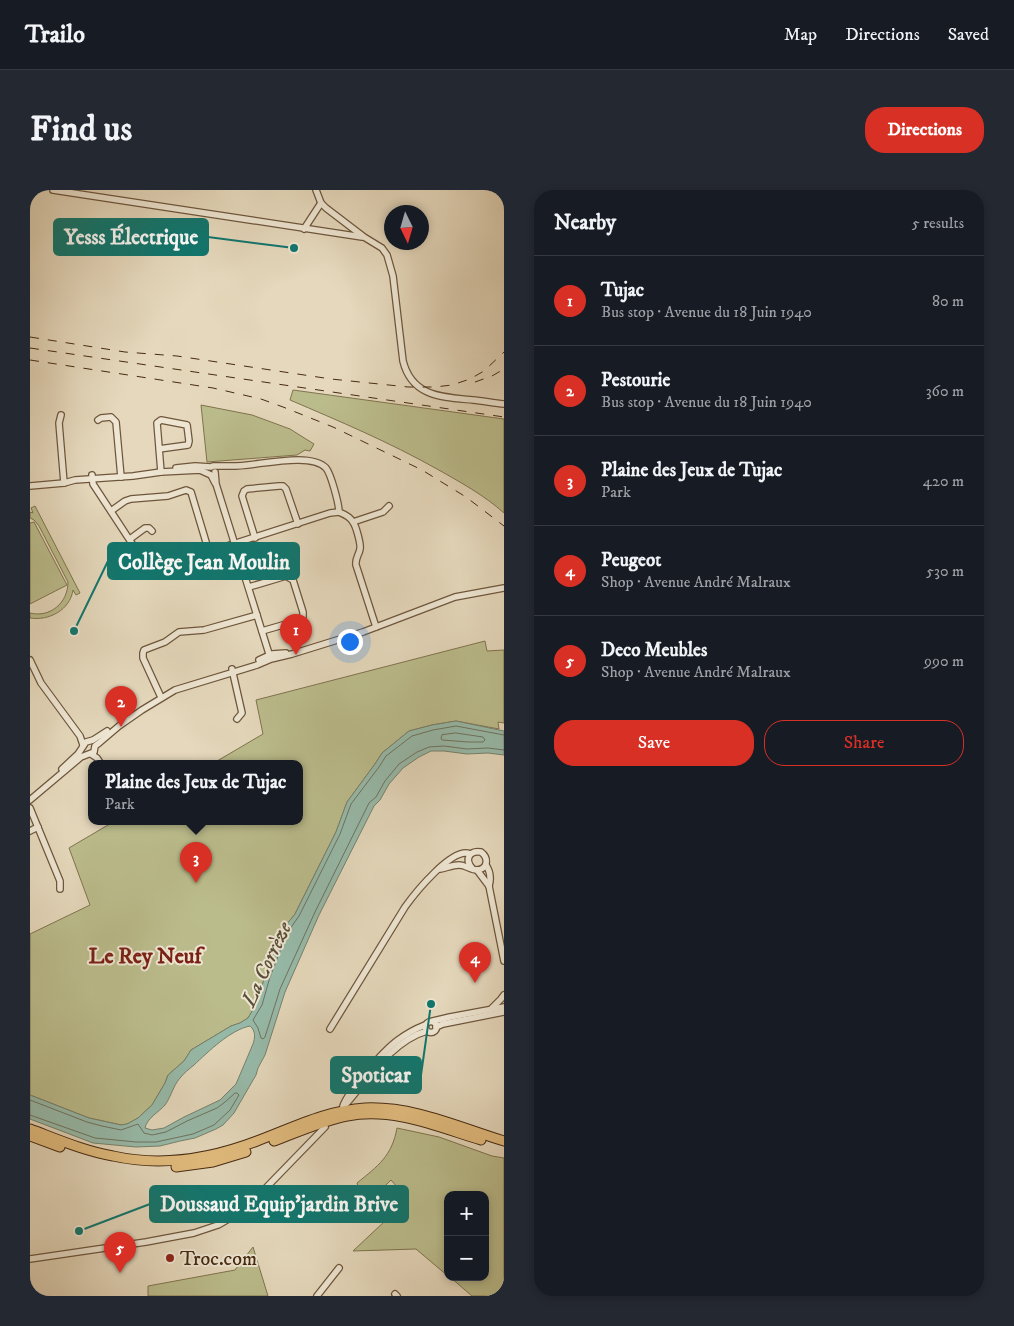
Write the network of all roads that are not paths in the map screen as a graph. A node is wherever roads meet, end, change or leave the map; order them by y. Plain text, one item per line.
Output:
1 (53, 190) edge
2 (316, 190) edge
3 (321, 203) junction
4 (304, 229) junction
5 (364, 237) junction
6 (504, 404) edge
7 (61, 415) dead end
8 (98, 420) dead end
9 (159, 449) junction
10 (161, 470) junction
11 (212, 471) junction
12 (121, 475) junction
13 (93, 477) junction
14 (64, 481) junction
15 (30, 485) edge
16 (389, 506) dead end
17 (111, 511) junction
18 (339, 512) junction
19 (353, 522) junction
20 (298, 524) junction
21 (152, 531) dead end
22 (255, 538) junction
23 (130, 539) junction
24 (235, 544) junction
25 (209, 552) junction
26 (504, 586) edge
27 (249, 587) junction
28 (257, 615) junction
29 (375, 626) junction
30 (262, 631) junction
31 (270, 657) junction
32 (30, 660) edge
33 (232, 671) junction
34 (160, 695) junction
35 (238, 719) dead end
36 (86, 744) junction
37 (92, 751) junction
38 (98, 760) edge
39 (30, 796) edge
40 (30, 800) edge
41 (30, 808) edge
42 (38, 827) junction
43 (30, 832) edge
44 (470, 854) junction
45 (451, 859) junction
46 (459, 865) junction
47 (486, 865) junction
48 (474, 869) junction
49 (438, 870) junction
50 (489, 886) junction
51 (60, 889) dead end
52 (504, 961) edge
53 (504, 996) edge
54 (492, 1008) junction
55 (504, 1009) edge
56 (435, 1024) junction
57 (426, 1028) junction
58 (330, 1029) dead end
59 (325, 1127) dead end
60 (30, 1129) edge
61 (30, 1136) edge
62 (504, 1140) edge
63 (504, 1146) edge
64 (55, 1254) junction
65 (30, 1255) edge
66 (30, 1259) edge
67 (339, 1268) dead end
68 (318, 1296) edge

1 - 4 street
2 - 3 street
3 - 4 street
3 - 5 street
4 - 5 street
5 - 6 street
7 - 14 street
8 - 12 street
9 - 9 street
9 - 10 street
10 - 11 street
10 - 12 street
11 - 18 street
11 - 24 street
12 - 13 street
13 - 14 street
13 - 17 street
14 - 15 street
16 - 19 street
17 - 23 street
17 - 25 street
18 - 19 street
18 - 20 street
19 - 29 street
20 - 22 street
20 - 22 street
21 - 23 street
22 - 24 street
23 - 25 street
24 - 25 street
24 - 27 street
26 - 29 street
27 - 28 street
27 - 30 street
28 - 30 street
28 - 34 street
29 - 31 street
29 - 31 street
30 - 31 street
31 - 33 street
32 - 36 street
33 - 34 street
33 - 35 street
33 - 37 street
34 - 36 street
36 - 37 street
36 - 37 street
36 - 39 street
37 - 38 street
37 - 40 street
41 - 42 street
42 - 43 street
42 - 51 street
44 - 45 street
44 - 47 street
44 - 48 street
45 - 46 street
45 - 49 street
46 - 48 street
46 - 49 street
47 - 48 street
47 - 50 street
48 - 50 street
49 - 58 street
50 - 52 street
53 - 54 street
54 - 55 street
54 - 56 street
55 - 56 street
56 - 57 street
56 - 57 street
57 - 57 street
59 - 64 street
60 - 62 highway
61 - 63 highway
64 - 65 street
64 - 66 street
67 - 68 street

